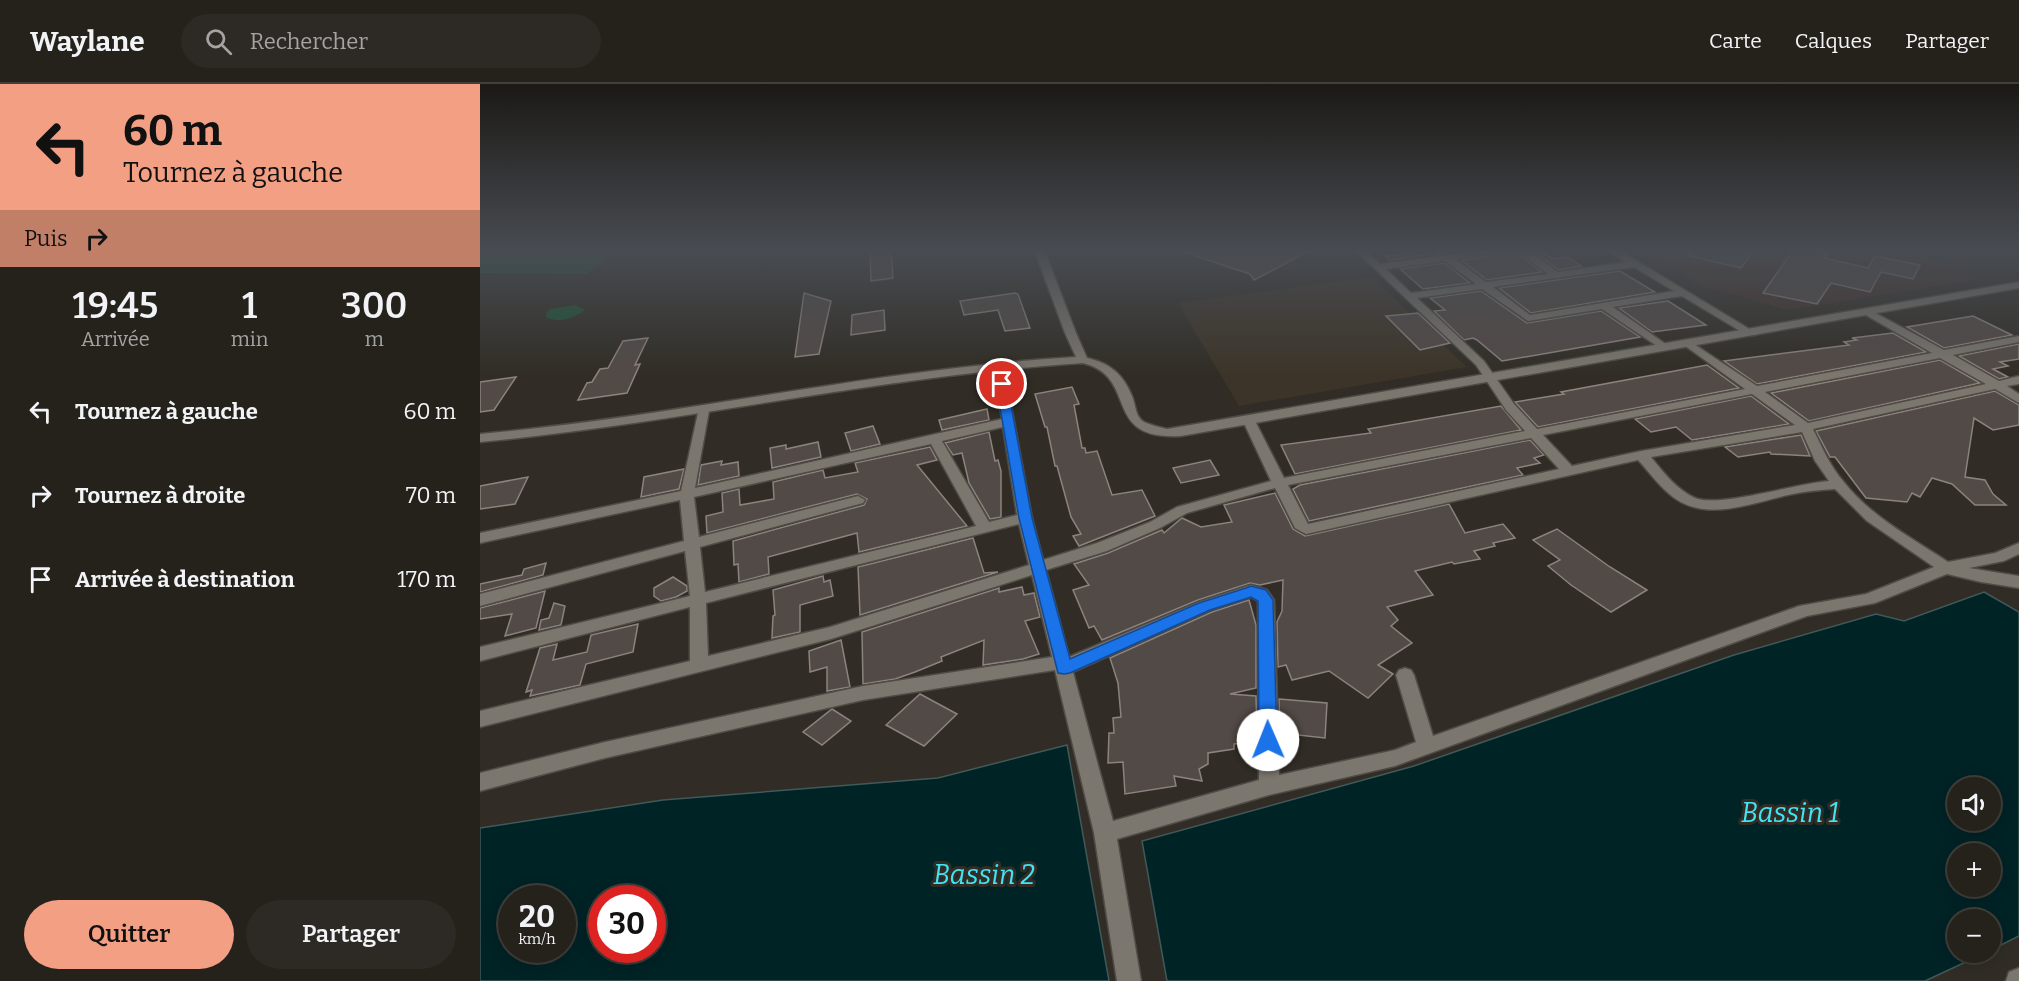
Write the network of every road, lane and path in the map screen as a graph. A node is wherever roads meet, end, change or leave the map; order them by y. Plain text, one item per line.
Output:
1 (1056, 291) edge
2 (1405, 291) edge
3 (1453, 291) edge
4 (1489, 291) edge
5 (1679, 291) edge
6 (1986, 291) edge
7 (1683, 293) junction
8 (1411, 296) junction
9 (1604, 306) junction
10 (1868, 312) junction
11 (1751, 333) junction
12 (1072, 338) junction
13 (2019, 339) edge
14 (1688, 343) junction
15 (1663, 347) junction
16 (1944, 354) junction
17 (1083, 360) junction
18 (1036, 362) junction
19 (999, 365) junction
20 (1490, 378) junction
21 (2019, 380) edge
22 (1997, 385) junction
23 (1753, 391) junction
24 (2019, 399) edge
25 (703, 411) junction
26 (1249, 421) junction
27 (1007, 422) junction
28 (1806, 427) junction
29 (1535, 434) junction
30 (934, 438) junction
31 (482, 439) edge
32 (1641, 455) junction
33 (1569, 471) junction
34 (1279, 483) junction
35 (1838, 485) junction
36 (687, 495) junction
37 (858, 500) dead end
38 (1025, 518) junction
39 (986, 529) junction
40 (480, 538) edge
41 (691, 544) junction
42 (2019, 548) edge
43 (1946, 568) junction
44 (1038, 569) junction
45 (2019, 582) edge
46 (698, 598) junction
47 (480, 600) edge
48 (480, 654) edge
49 (1063, 665) junction
50 (699, 666) junction
51 (1405, 675) dead end
52 (480, 719) edge
53 (1426, 745) junction
54 (480, 782) edge
55 (1269, 786) junction
56 (1105, 833) junction
57 (1129, 981) edge

1 - 12 street
2 - 8 street
3 - 8 street
4 - 9 street
5 - 7 street
6 - 10 street
7 - 9 street
7 - 11 street
8 - 20 street
9 - 15 street
10 - 11 street
10 - 16 street
11 - 14 street
12 - 17 street
12 - 18 street
13 - 16 street
14 - 15 street
14 - 23 street
15 - 20 street
16 - 22 street
16 - 23 street
17 - 18 street
17 - 26 street
18 - 19 street
19 - 25 street
19 - 27 street
20 - 26 street
20 - 29 street
21 - 22 street
22 - 24 street
22 - 28 street
23 - 28 street
23 - 29 street
25 - 31 street
25 - 36 street
26 - 34 street
27 - 30 street
27 - 38 street
28 - 32 street
28 - 35 street
29 - 33 street
29 - 34 street
30 - 36 street
30 - 39 street
32 - 33 street
32 - 35 street
33 - 34 street
34 - 44 street
35 - 43 street
36 - 40 street
36 - 41 street
37 - 41 street
38 - 39 street
38 - 44 street
39 - 46 street
41 - 46 street
41 - 47 street
42 - 43 street
43 - 45 street
43 - 53 street
44 - 49 street
44 - 50 street
46 - 48 street
46 - 50 street
49 - 54 street
49 - 55 street
49 - 56 street
50 - 52 street
51 - 53 street
53 - 55 street
55 - 56 street
56 - 57 street

